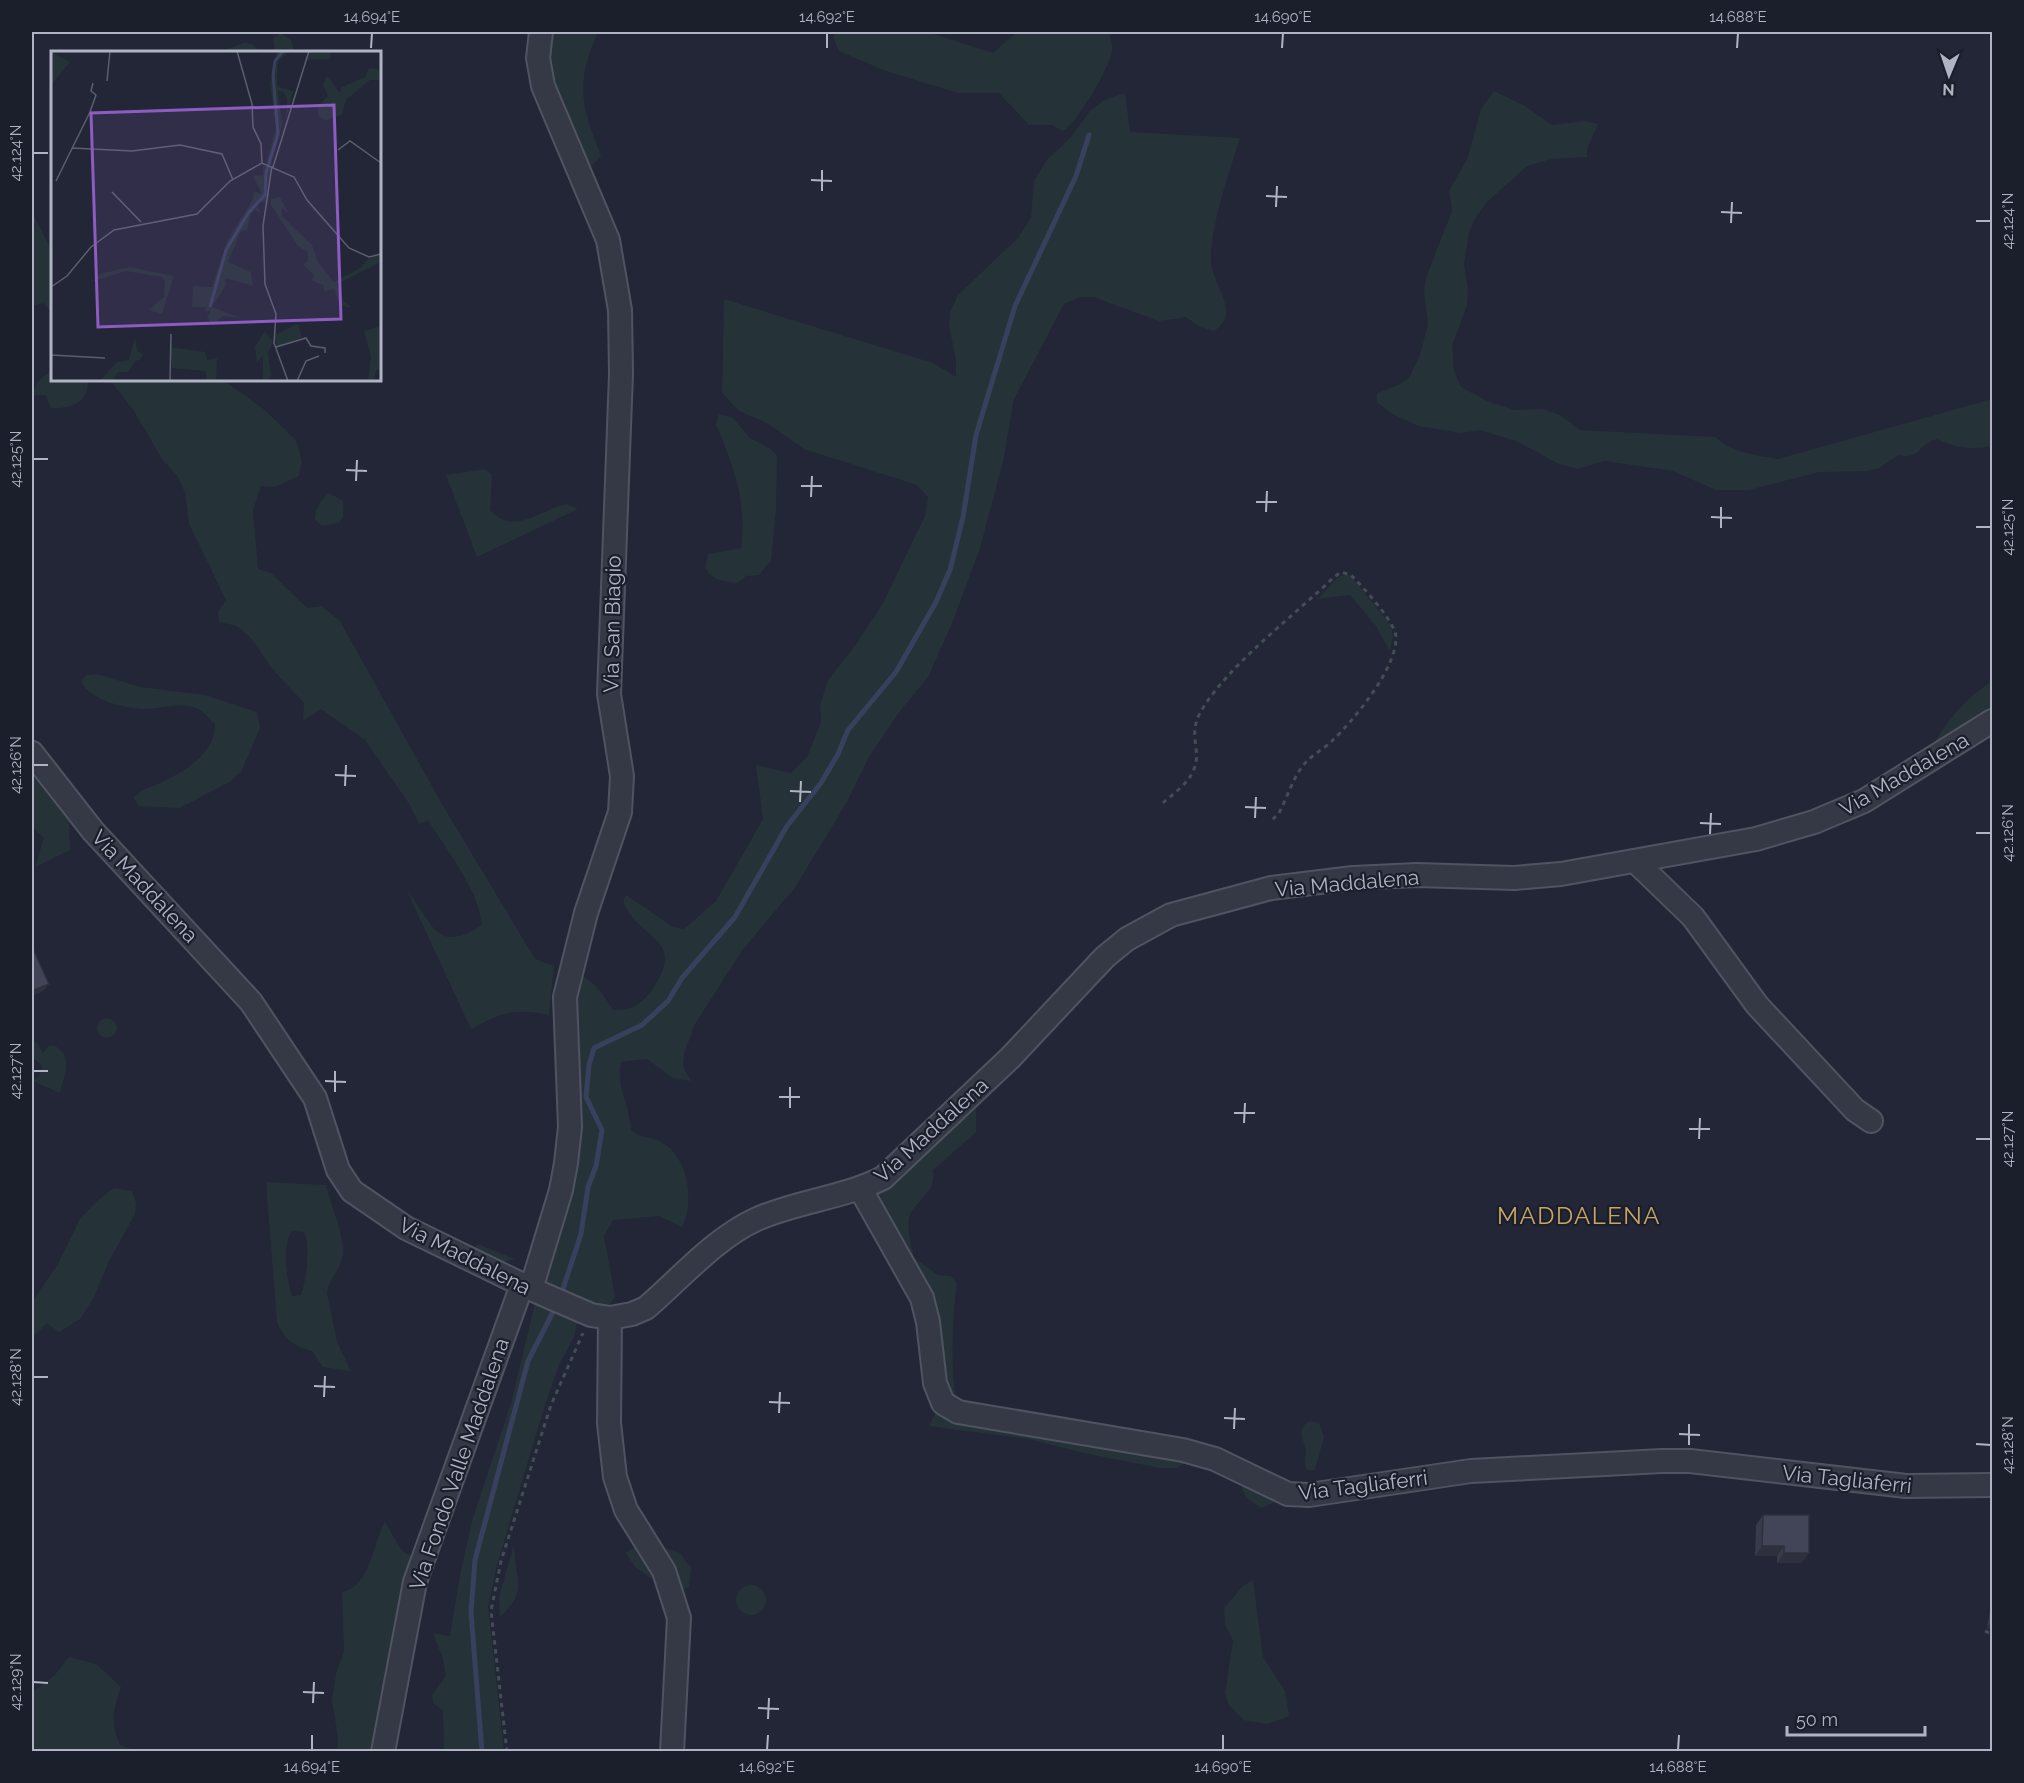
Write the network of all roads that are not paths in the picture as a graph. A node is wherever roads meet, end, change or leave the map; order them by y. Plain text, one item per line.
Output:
1 (541, 32) edge
2 (1992, 721) edge
3 (32, 753) edge
4 (1636, 862) junction
5 (1870, 1121) dead end
6 (861, 1190) junction
7 (530, 1289) junction
8 (592, 1314) junction
9 (1992, 1485) edge
10 (383, 1752) edge
11 (672, 1752) edge

1 - 7 street, Via San Biagio
2 - 4 street, Via Maddalena
3 - 7 street, Via Maddalena
4 - 5 street
4 - 6 street, Via Maddalena
6 - 8 street, Via Maddalena
6 - 9 street, Via Tagliaferri
7 - 8 street, Via Maddalena
7 - 10 street, Via Fondo Valle Maddalena
8 - 11 street

